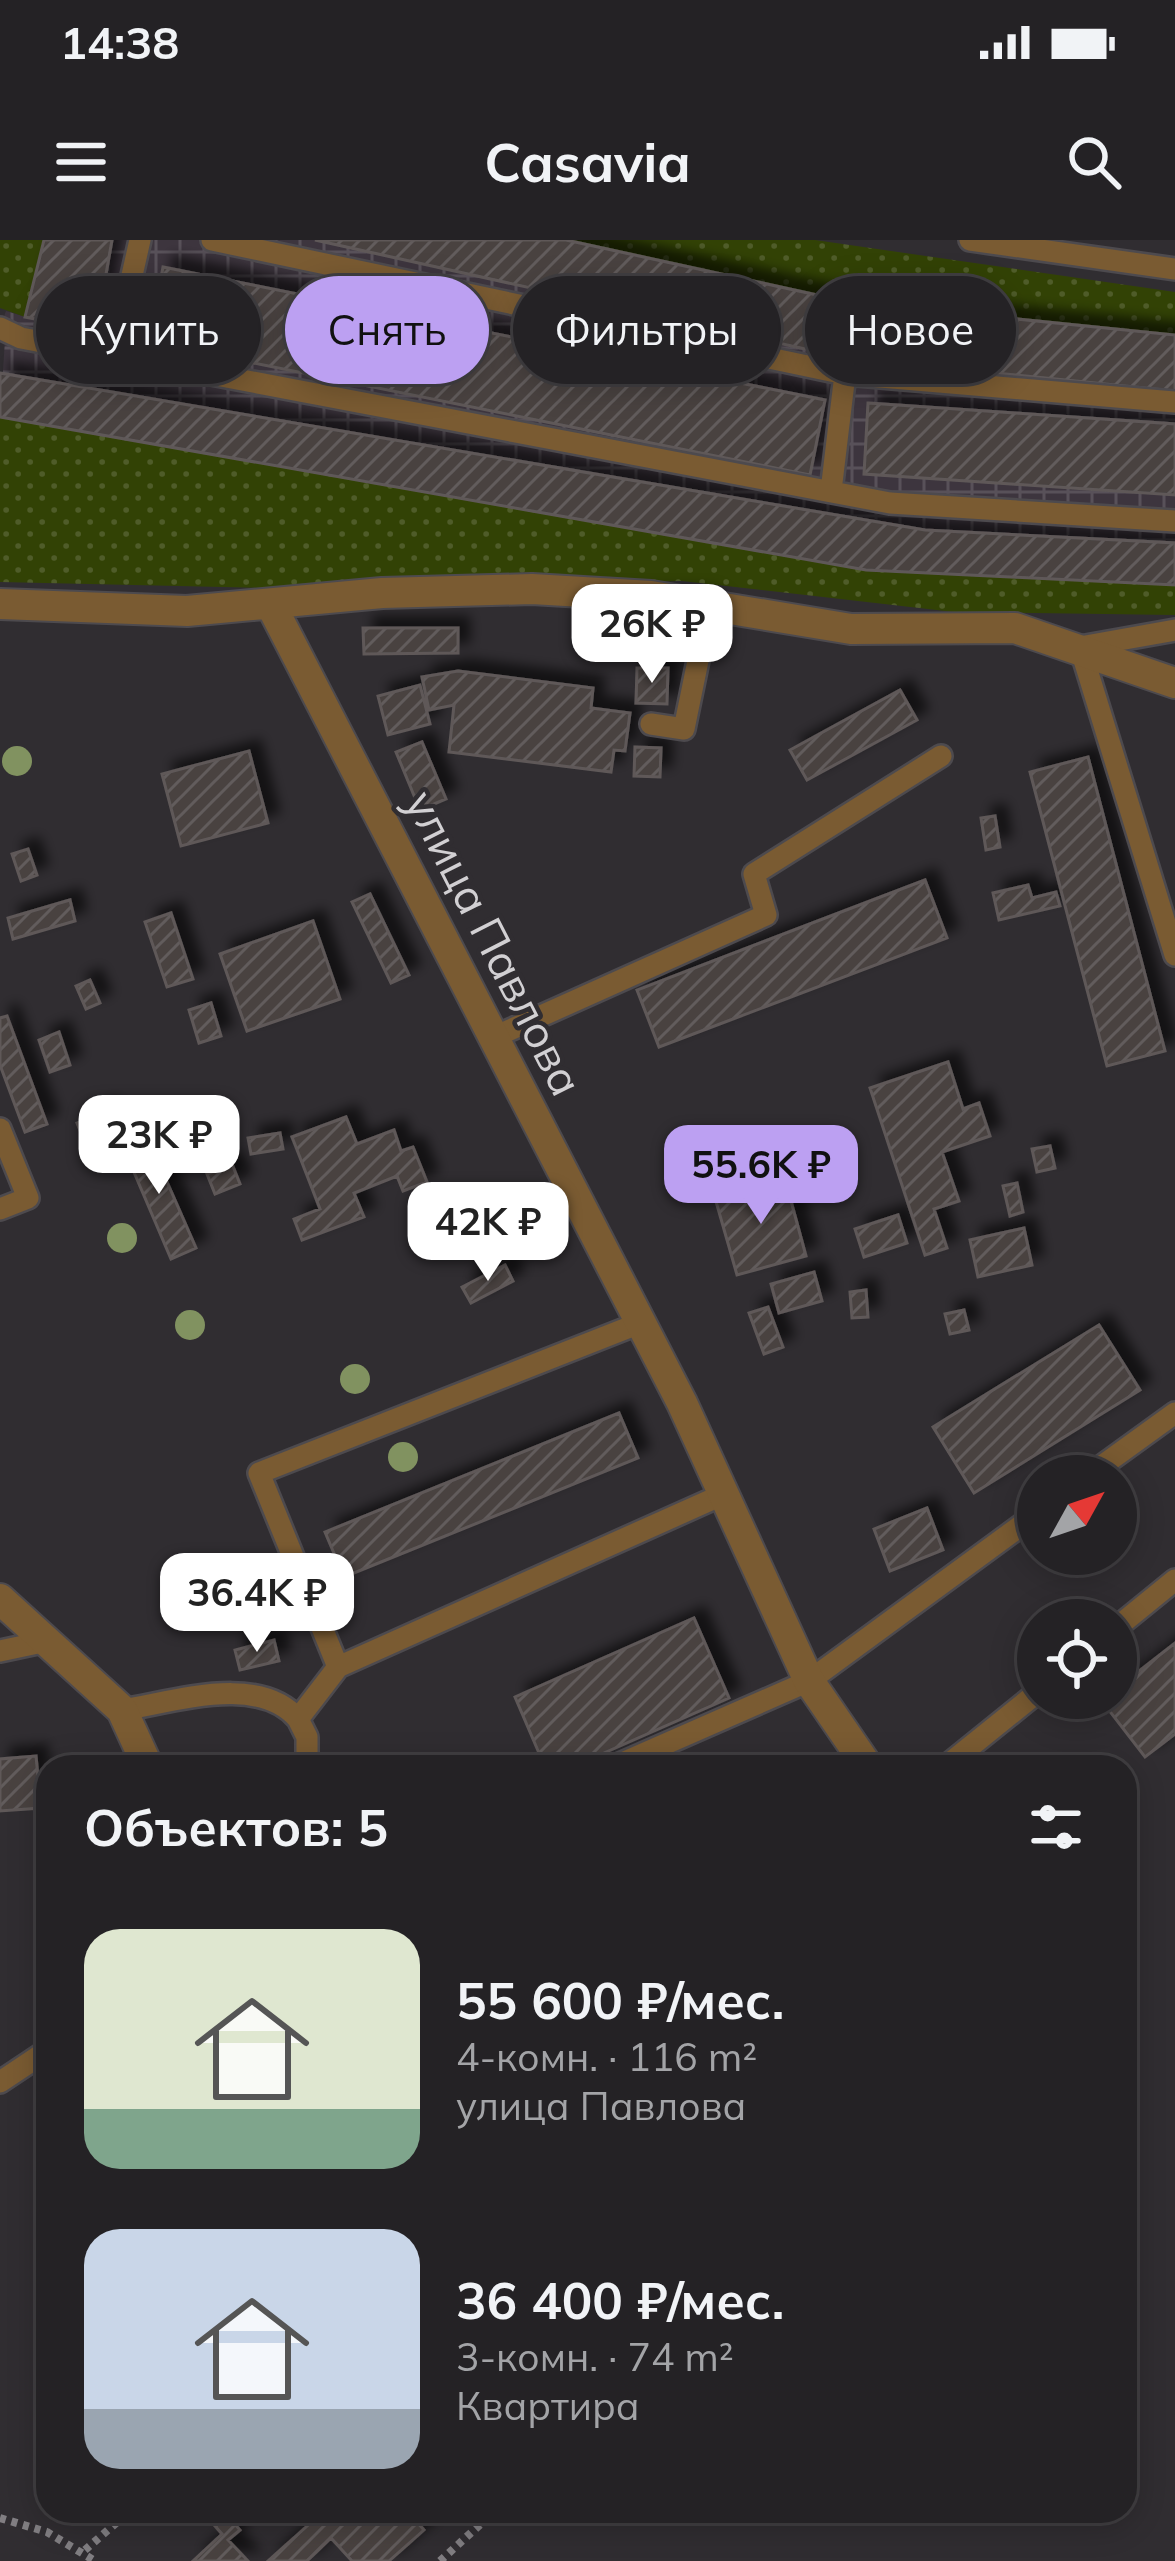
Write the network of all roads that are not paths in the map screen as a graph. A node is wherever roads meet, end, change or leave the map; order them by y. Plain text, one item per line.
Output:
1 (140, 240) edge
2 (212, 240) edge
3 (970, 240) edge
4 (1175, 269) edge
5 (132, 276) edge
6 (0, 328) edge
7 (36, 341) edge
8 (805, 366) edge
9 (261, 383) edge
10 (843, 384) edge
11 (962, 384) edge
12 (1175, 402) edge
13 (831, 491) junction
14 (1175, 521) edge
15 (0, 604) edge
16 (271, 605) junction
17 (709, 607) junction
18 (1175, 630) edge
19 (1080, 647) junction
20 (1175, 683) edge
21 (651, 724) dead end
22 (941, 756) dead end
23 (1175, 955) edge
24 (493, 1038) junction
25 (0, 1130) edge
26 (0, 1209) edge
27 (640, 1323) junction
28 (1175, 1413) edge
29 (1117, 1455) edge
30 (724, 1494) junction
31 (1017, 1528) edge
32 (1175, 1580) edge
33 (0, 1599) edge
34 (1137, 1611) edge
35 (47, 1641) junction
36 (0, 1651) edge
37 (338, 1667) junction
38 (808, 1681) junction
39 (1017, 1708) edge
40 (122, 1710) junction
41 (298, 1719) junction
42 (143, 1755) edge
43 (307, 1755) edge
44 (640, 1755) edge
45 (860, 1755) edge
46 (960, 1755) edge
47 (36, 2058) edge
48 (0, 2082) edge

1 - 5 lane
2 - 8 lane
3 - 4 lane
6 - 7 lane
9 - 13 lane
10 - 13 lane
11 - 12 lane
13 - 14 lane
15 - 16 street
16 - 17 street
16 - 24 street, улица Павлова
17 - 19 street
17 - 21 lane
18 - 19 lane
19 - 20 street
19 - 23 lane
22 - 24 lane
24 - 27 street, улица Павлова
25 - 26 lane
27 - 30 street, улица Павлова
27 - 37 lane
28 - 29 lane
30 - 37 lane
30 - 38 street, улица Павлова
31 - 38 lane
32 - 34 lane
33 - 35 street
35 - 36 lane
35 - 40 street
37 - 41 lane
38 - 44 lane
38 - 45 street, улица Павлова
39 - 46 lane
40 - 41 lane
40 - 42 street
41 - 43 lane
47 - 48 lane

